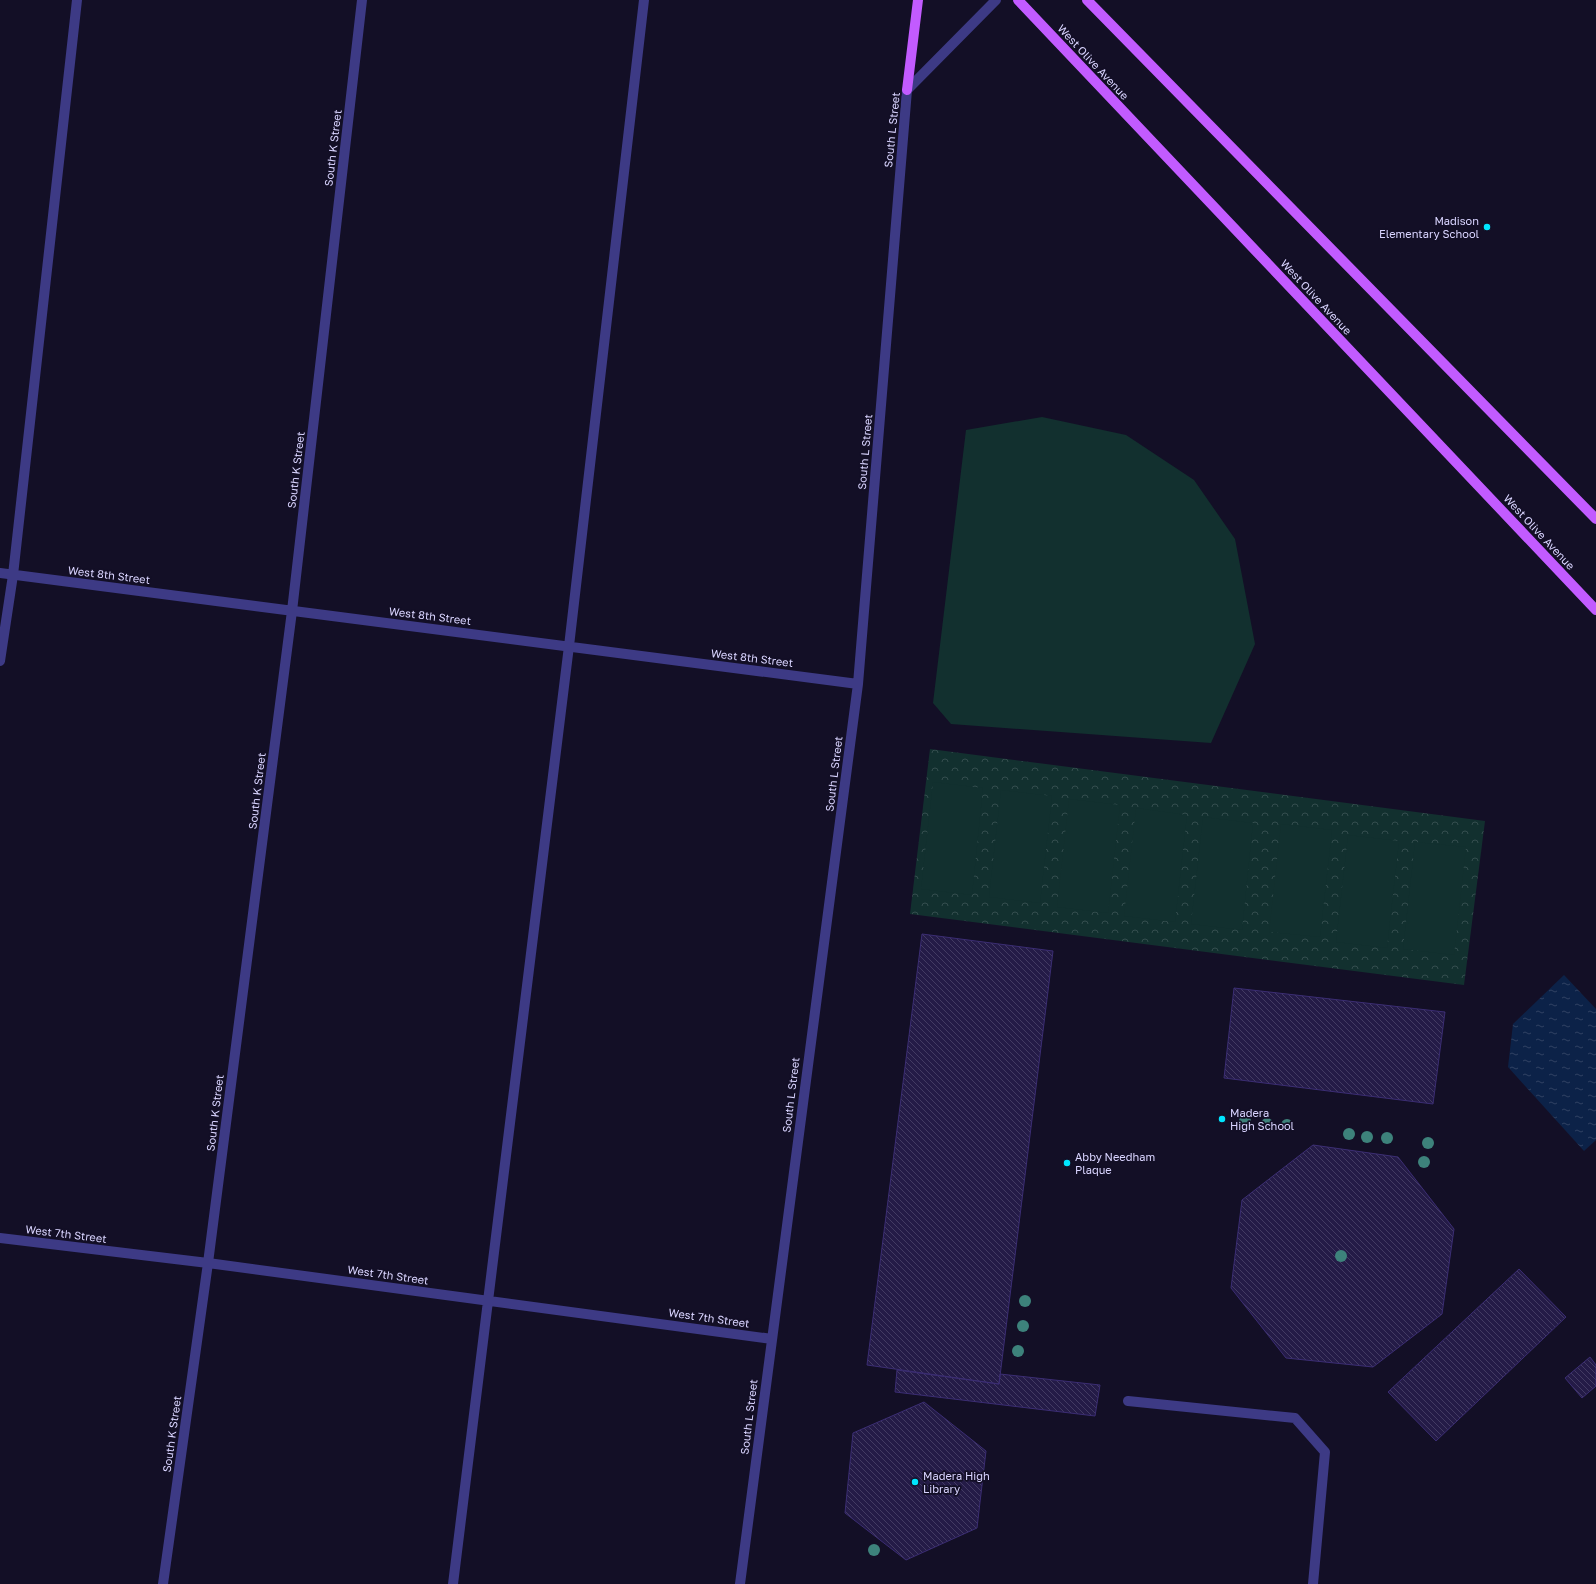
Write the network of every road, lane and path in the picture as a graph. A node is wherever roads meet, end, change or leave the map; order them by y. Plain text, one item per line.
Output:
1 (77, 0) edge
2 (362, 0) edge
3 (644, 0) edge
4 (918, 0) edge
5 (996, 0) edge
6 (1018, 0) edge
7 (1087, 0) edge
8 (907, 90) junction
9 (1596, 519) edge
10 (0, 573) edge
11 (13, 574) junction
12 (292, 610) junction
13 (1596, 610) edge
14 (569, 646) junction
15 (0, 661) edge
16 (858, 684) junction
17 (0, 1238) edge
18 (208, 1263) junction
19 (487, 1300) junction
20 (772, 1338) junction
21 (1128, 1401) dead end
22 (163, 1584) edge
23 (453, 1584) edge
24 (740, 1584) edge
25 (1313, 1584) edge

1 - 11 street
2 - 12 street, South K Street
3 - 14 street
4 - 8 main road
5 - 8 street, South L Street
6 - 13 main road, West Olive Avenue
7 - 9 main road
8 - 16 street, South L Street
10 - 11 street, West 8th Street
11 - 12 street, West 8th Street
11 - 15 street
12 - 14 street, West 8th Street
12 - 18 street, South K Street
14 - 16 street, West 8th Street
14 - 19 street
16 - 20 street, South L Street
17 - 18 street, West 7th Street
18 - 19 street, West 7th Street
18 - 22 street, South K Street
19 - 20 street, West 7th Street
19 - 23 street
20 - 24 street, South L Street
21 - 25 street

